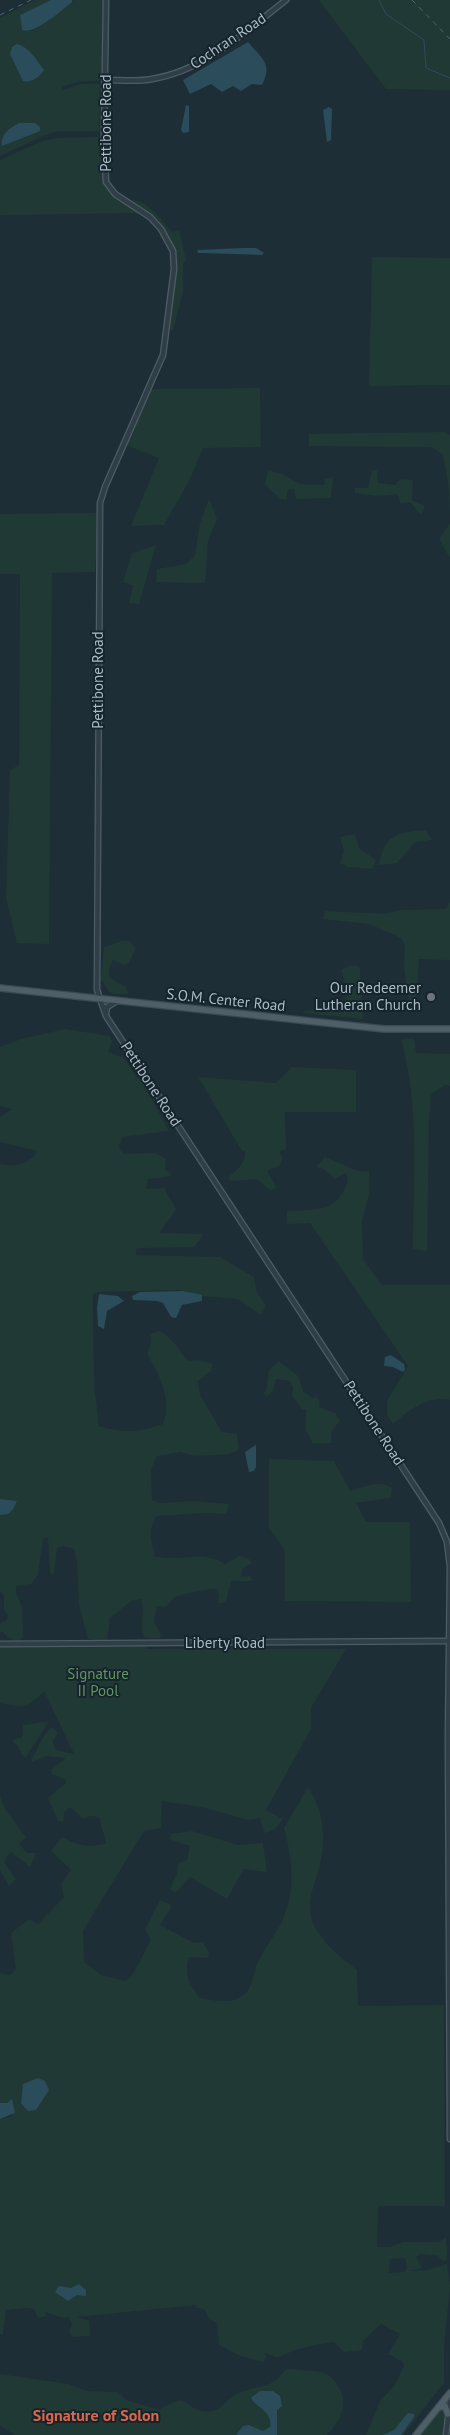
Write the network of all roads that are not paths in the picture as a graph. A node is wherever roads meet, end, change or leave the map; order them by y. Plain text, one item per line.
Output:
1 (106, 0) edge
2 (286, 0) edge
3 (106, 80) junction
4 (0, 988) edge
5 (98, 999) junction
6 (117, 1001) junction
7 (106, 1016) junction
8 (450, 1029) edge
9 (450, 1641) edge
10 (0, 1644) edge
11 (450, 2139) edge
12 (450, 2393) edge
13 (450, 2402) edge
14 (439, 2407) junction
15 (448, 2414) junction
16 (416, 2435) edge
17 (446, 2435) edge

1 - 3 street, Pettibone Road
2 - 3 street, Cochran Road
3 - 5 street, Pettibone Road
4 - 5 main road, S.O.M. Center Road
5 - 6 main road, S.O.M. Center Road
5 - 7 street, Pettibone Road
6 - 7 street
6 - 8 main road, S.O.M. Center Road
7 - 9 street, Pettibone Road
9 - 10 street, Liberty Road
9 - 11 street, Pettibone Road
12 - 14 main road
13 - 15 street
14 - 15 main road
14 - 16 main road
15 - 17 street

